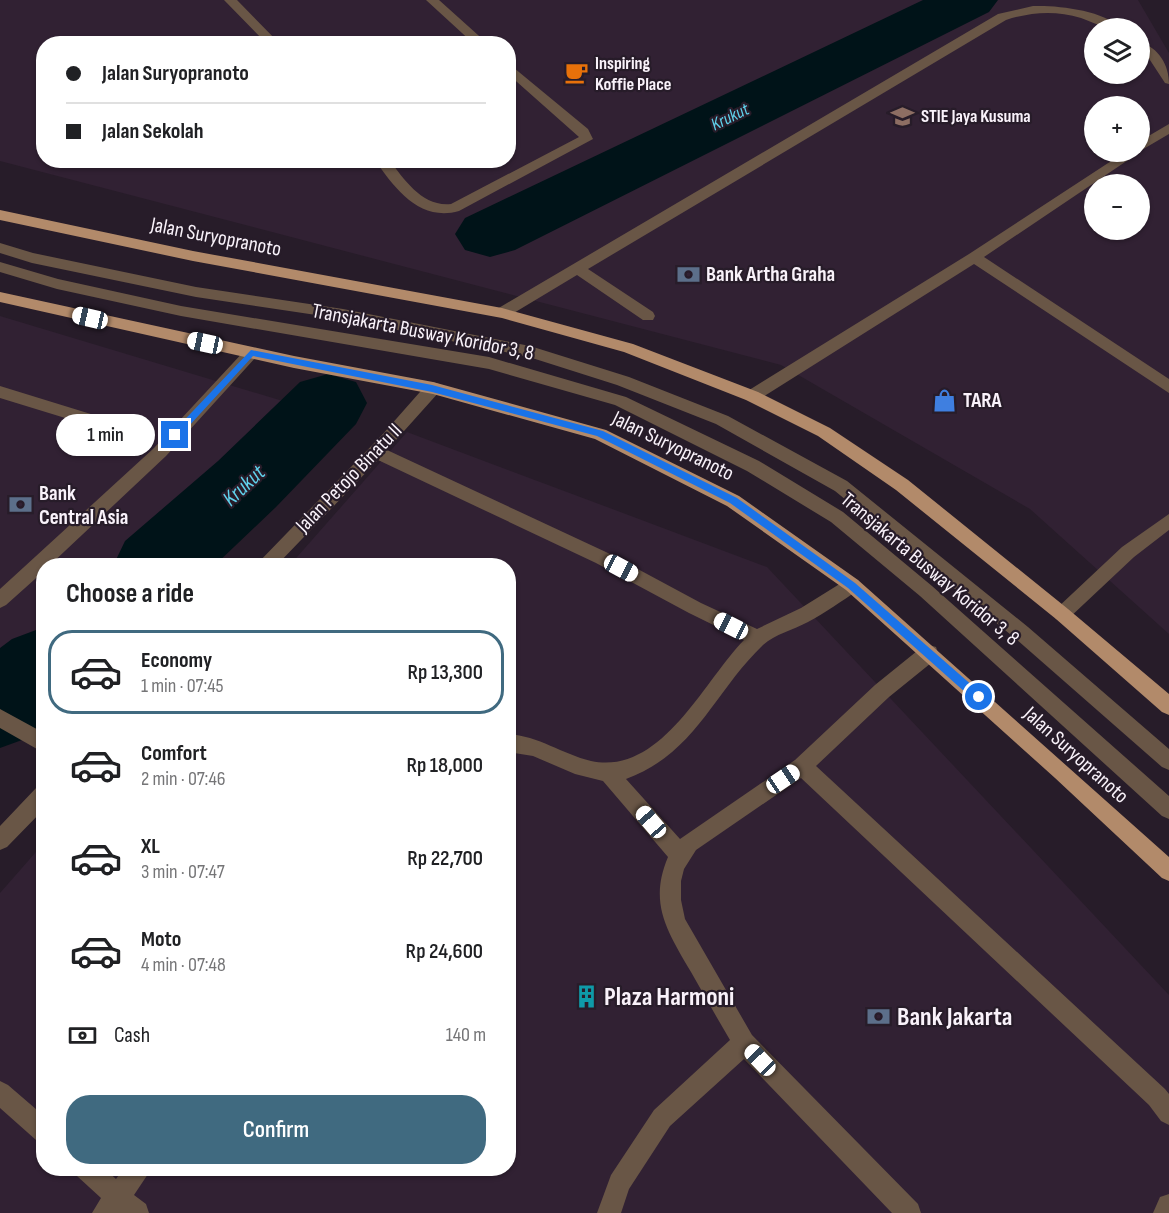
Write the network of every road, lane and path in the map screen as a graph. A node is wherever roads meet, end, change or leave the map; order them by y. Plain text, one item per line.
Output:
1 (230, 0) edge
2 (432, 0) edge
3 (1093, 18) edge
4 (266, 36) edge
5 (473, 36) edge
6 (1150, 54) edge
7 (516, 74) edge
8 (1169, 80) edge
9 (1169, 128) edge
10 (1150, 140) edge
11 (1118, 162) edge
12 (388, 168) edge
13 (0, 215) edge
14 (0, 248) edge
15 (974, 257) junction
16 (0, 267) edge
17 (578, 268) junction
18 (0, 297) edge
19 (502, 313) junction
20 (648, 316) dead end
21 (251, 353) junction
22 (1169, 387) edge
23 (432, 388) junction
24 (0, 392) edge
25 (752, 396) junction
26 (88, 419) dead end
27 (376, 452) junction
28 (1169, 521) edge
29 (45, 558) edge
30 (272, 558) edge
31 (36, 567) edge
32 (852, 585) junction
33 (0, 600) edge
34 (1062, 614) junction
35 (758, 638) junction
36 (929, 653) junction
37 (1169, 706) edge
38 (0, 718) edge
39 (36, 739) edge
40 (516, 744) edge
41 (1169, 761) edge
42 (802, 766) junction
43 (608, 772) junction
44 (36, 802) edge
45 (1169, 809) edge
46 (0, 840) edge
47 (680, 855) junction
48 (1169, 871) edge
49 (744, 1043) junction
50 (0, 1093) edge
51 (1169, 1113) edge
52 (36, 1125) edge
53 (91, 1176) edge
54 (134, 1176) edge
55 (111, 1205) edge
56 (1169, 1206) edge
57 (137, 1213) edge
58 (609, 1213) edge
59 (909, 1213) edge
60 (1165, 1213) edge

1 - 4 street
2 - 5 street
3 - 17 street
6 - 8 street
7 - 12 street
9 - 10 street
11 - 15 street
13 - 19 main road, Jalan Suryopranoto
14 - 41 street, Transjakarta Busway Koridor 3, 8
15 - 22 street
15 - 25 street
16 - 45 street, Transjakarta Busway Koridor 3, 8
17 - 19 street
17 - 20 street
18 - 21 main road, Jalan Suryopranoto
19 - 25 main road, Jalan Suryopranoto
21 - 23 main road, Jalan Suryopranoto
21 - 29 street
23 - 27 street, Jalan Petojo Binatu II
23 - 32 main road, Jalan Suryopranoto
24 - 26 street
25 - 34 main road, Jalan Suryopranoto
27 - 30 street, Jalan Petojo Binatu II
27 - 35 street
28 - 34 street
31 - 33 street
32 - 35 street
32 - 36 main road, Jalan Suryopranoto
34 - 37 main road, Jalan Suryopranoto
35 - 43 street
36 - 42 street
36 - 48 main road, Jalan Suryopranoto
38 - 39 street
40 - 43 street
42 - 47 street
42 - 51 street
43 - 47 street
44 - 46 street
47 - 49 street
49 - 58 street
49 - 59 street
50 - 52 street
53 - 55 street
54 - 55 street
55 - 57 street
56 - 60 street

